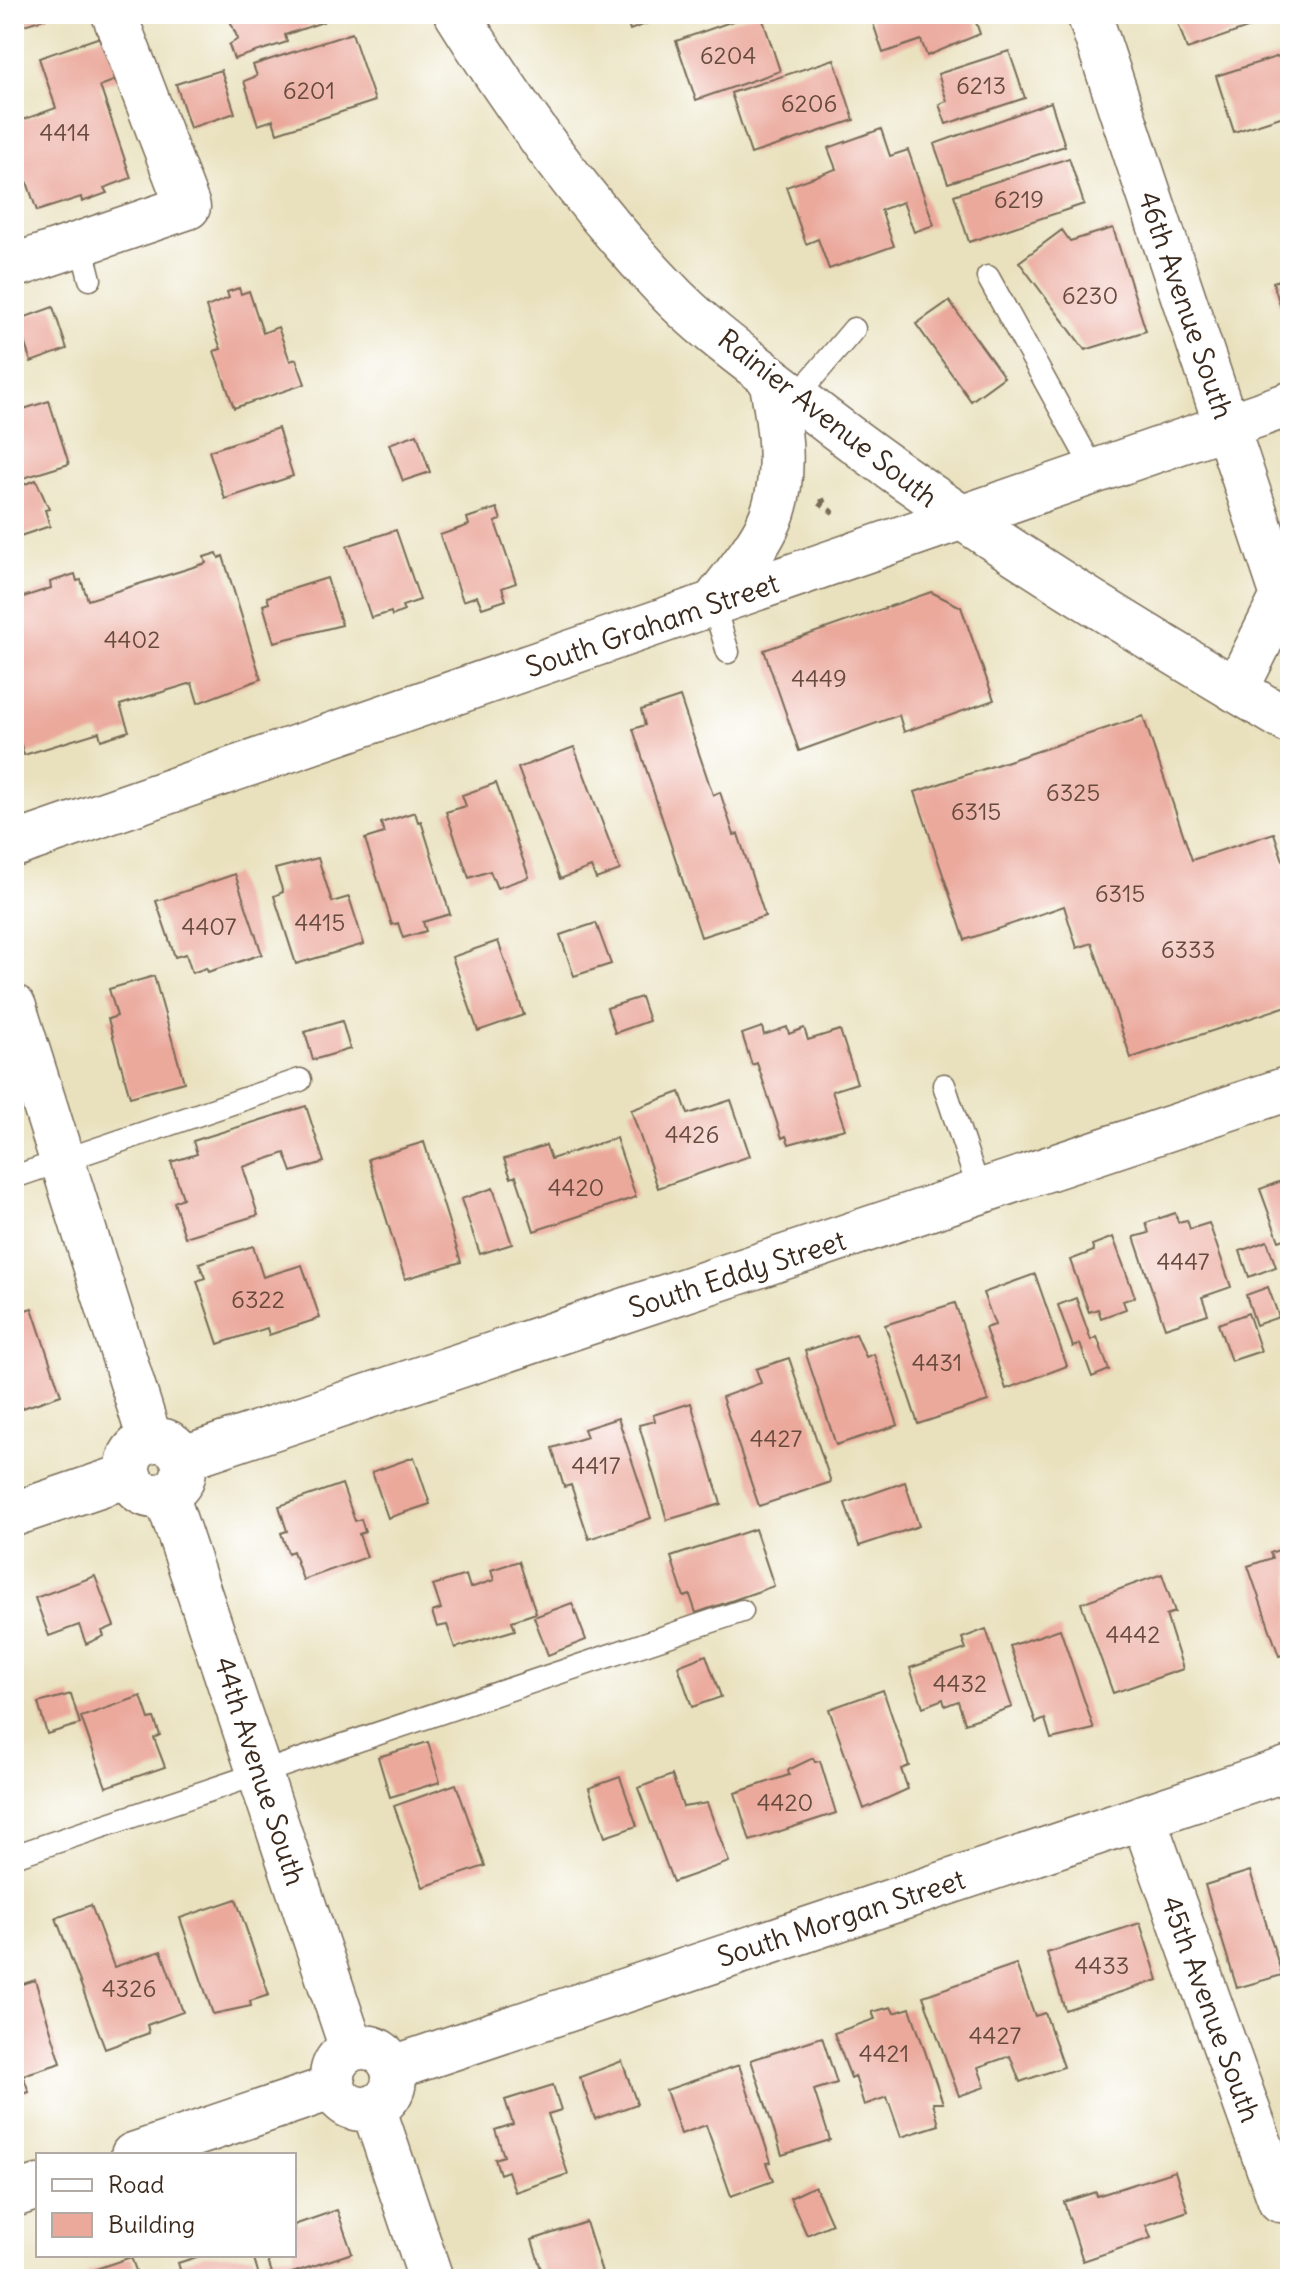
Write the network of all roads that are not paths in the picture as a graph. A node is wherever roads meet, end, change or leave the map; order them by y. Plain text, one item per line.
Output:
1 (114, 14) edge
2 (457, 14) edge
3 (1089, 14) edge
4 (14, 266) edge
5 (988, 277) dead end
6 (854, 329) dead end
7 (784, 388) junction
8 (1290, 404) edge
9 (1226, 426) junction
10 (1095, 472) junction
11 (960, 518) junction
12 (1286, 595) edge
13 (713, 604) junction
14 (728, 652) dead end
15 (1236, 690) junction
16 (1290, 722) edge
17 (14, 845) edge
18 (14, 1007) edge
19 (300, 1080) dead end
20 (944, 1085) dead end
21 (1290, 1088) edge
22 (63, 1161) junction
23 (14, 1177) edge
24 (980, 1193) junction
25 (157, 1467) junction
26 (14, 1514) edge
27 (742, 1611) dead end
28 (1290, 1768) edge
29 (261, 1774) junction
30 (1143, 1817) junction
31 (14, 1856) edge
32 (343, 2068) junction
33 (393, 2068) junction
34 (373, 2107) junction
35 (138, 2153) edge
36 (36, 2188) edge
37 (14, 2195) edge
38 (1280, 2200) dead end
39 (431, 2279) edge

1 - 4 street
2 - 7 street, Rainier Avenue South
3 - 9 street, 46th Avenue South
5 - 10 lane
6 - 7 lane
7 - 11 street, Rainier Avenue South
7 - 13 street
8 - 9 street, South Graham Street
9 - 10 street, South Graham Street
9 - 12 street, 46th Avenue South
10 - 11 street, South Graham Street
11 - 13 street, South Graham Street
11 - 15 street, Rainier Avenue South
12 - 15 street
13 - 14 lane
13 - 17 street, South Graham Street
15 - 16 street, Rainier Avenue South
18 - 22 street, 44th Avenue South
19 - 22 lane
20 - 24 lane
21 - 24 street, South Eddy Street
22 - 23 lane
22 - 25 street, 44th Avenue South
24 - 25 street, South Eddy Street
25 - 26 street, South Eddy Street
25 - 29 street, 44th Avenue South
27 - 29 lane
28 - 30 street, South Morgan Street
29 - 31 lane
29 - 32 street, 44th Avenue South
30 - 33 street, South Morgan Street
30 - 38 street, 45th Avenue South
32 - 33 street
32 - 34 street
32 - 35 street
33 - 34 street
34 - 39 street
36 - 37 street

